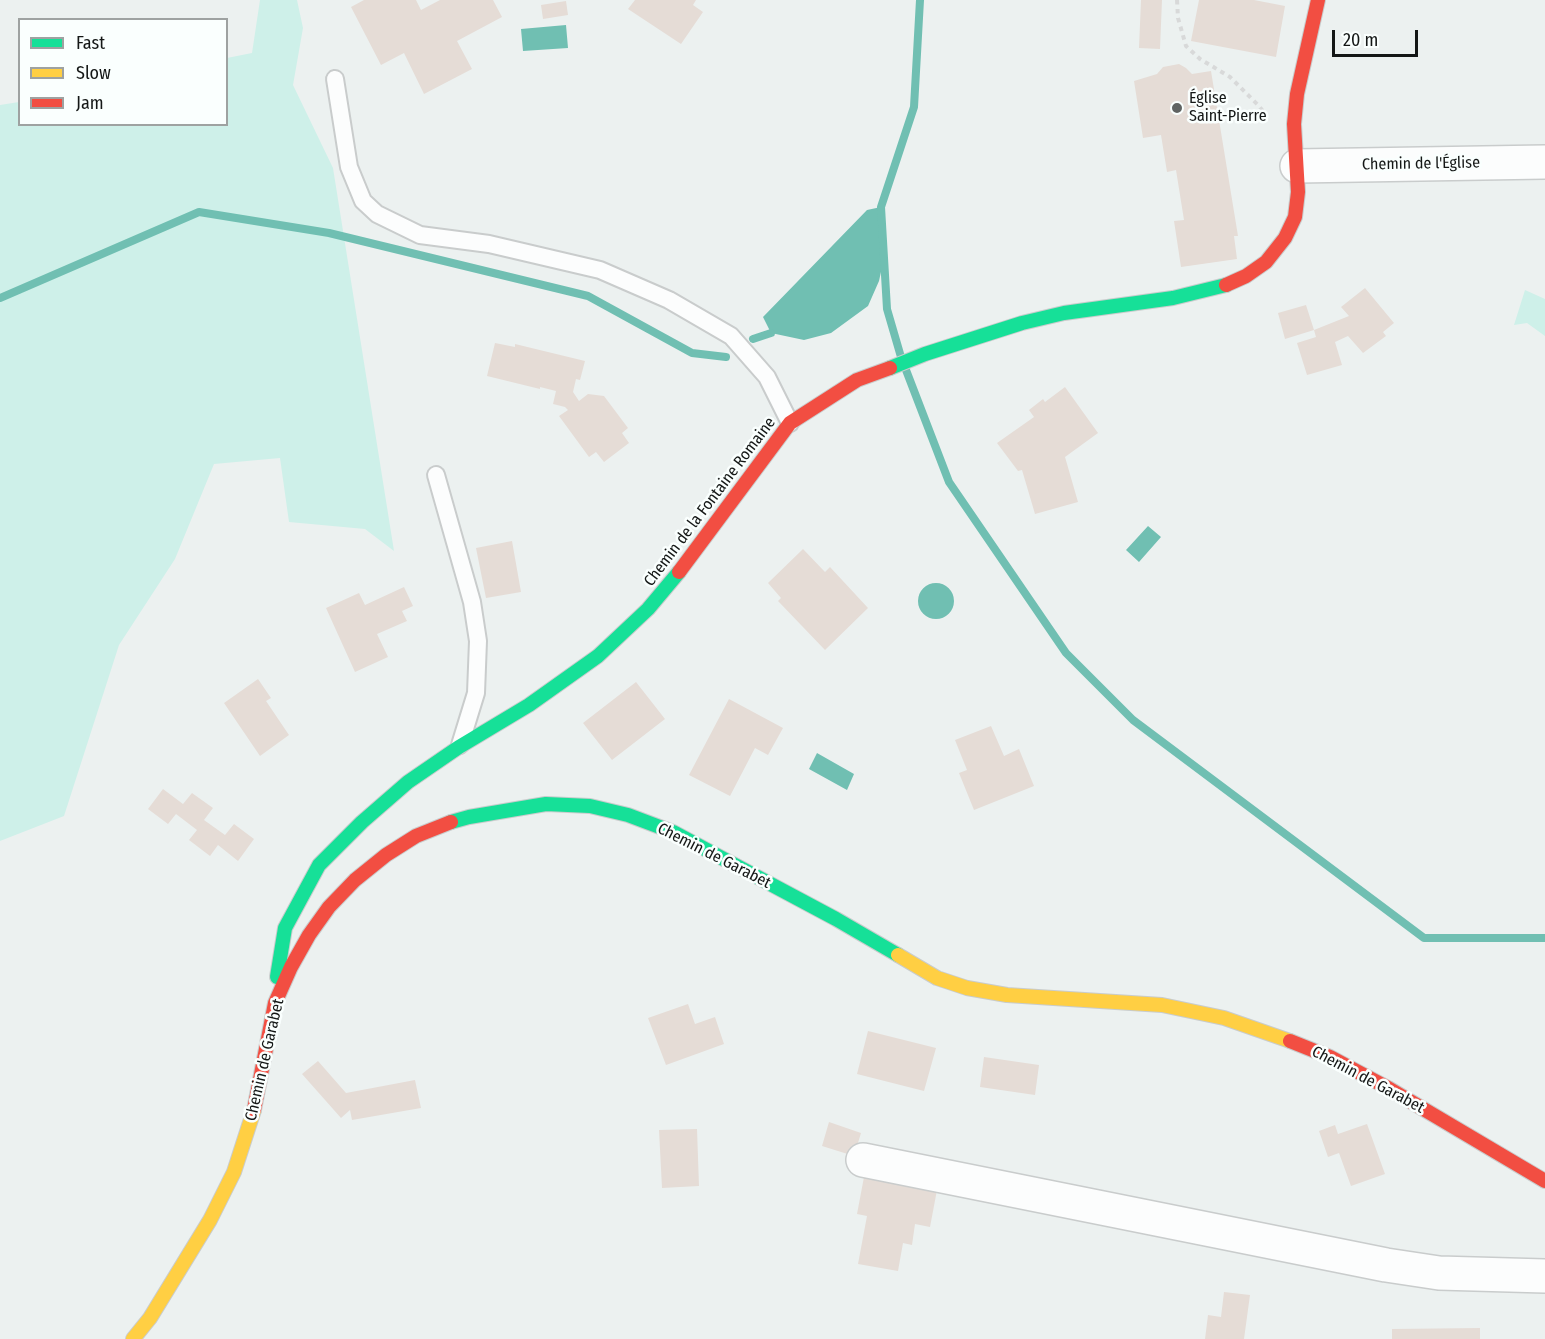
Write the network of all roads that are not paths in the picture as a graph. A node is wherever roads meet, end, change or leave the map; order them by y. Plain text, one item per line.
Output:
1 (1318, 0) edge
2 (335, 79) dead end
3 (1545, 162) edge
4 (1297, 166) junction
5 (790, 423) junction
6 (435, 475) dead end
7 (459, 747) junction
8 (275, 1003) junction
9 (862, 1160) dead end
10 (1545, 1181) edge
11 (1545, 1276) edge
12 (133, 1339) edge

1 - 4 street, Chemin de la Fontaine Romaine
2 - 5 lane
3 - 4 street, Chemin de l'Église
4 - 5 street, Chemin de la Fontaine Romaine
5 - 7 street, Chemin de la Fontaine Romaine
6 - 7 lane
7 - 8 street, Chemin de la Fontaine Romaine
8 - 10 street, Chemin de Garabet
8 - 12 street, Chemin de Garabet
9 - 11 street

